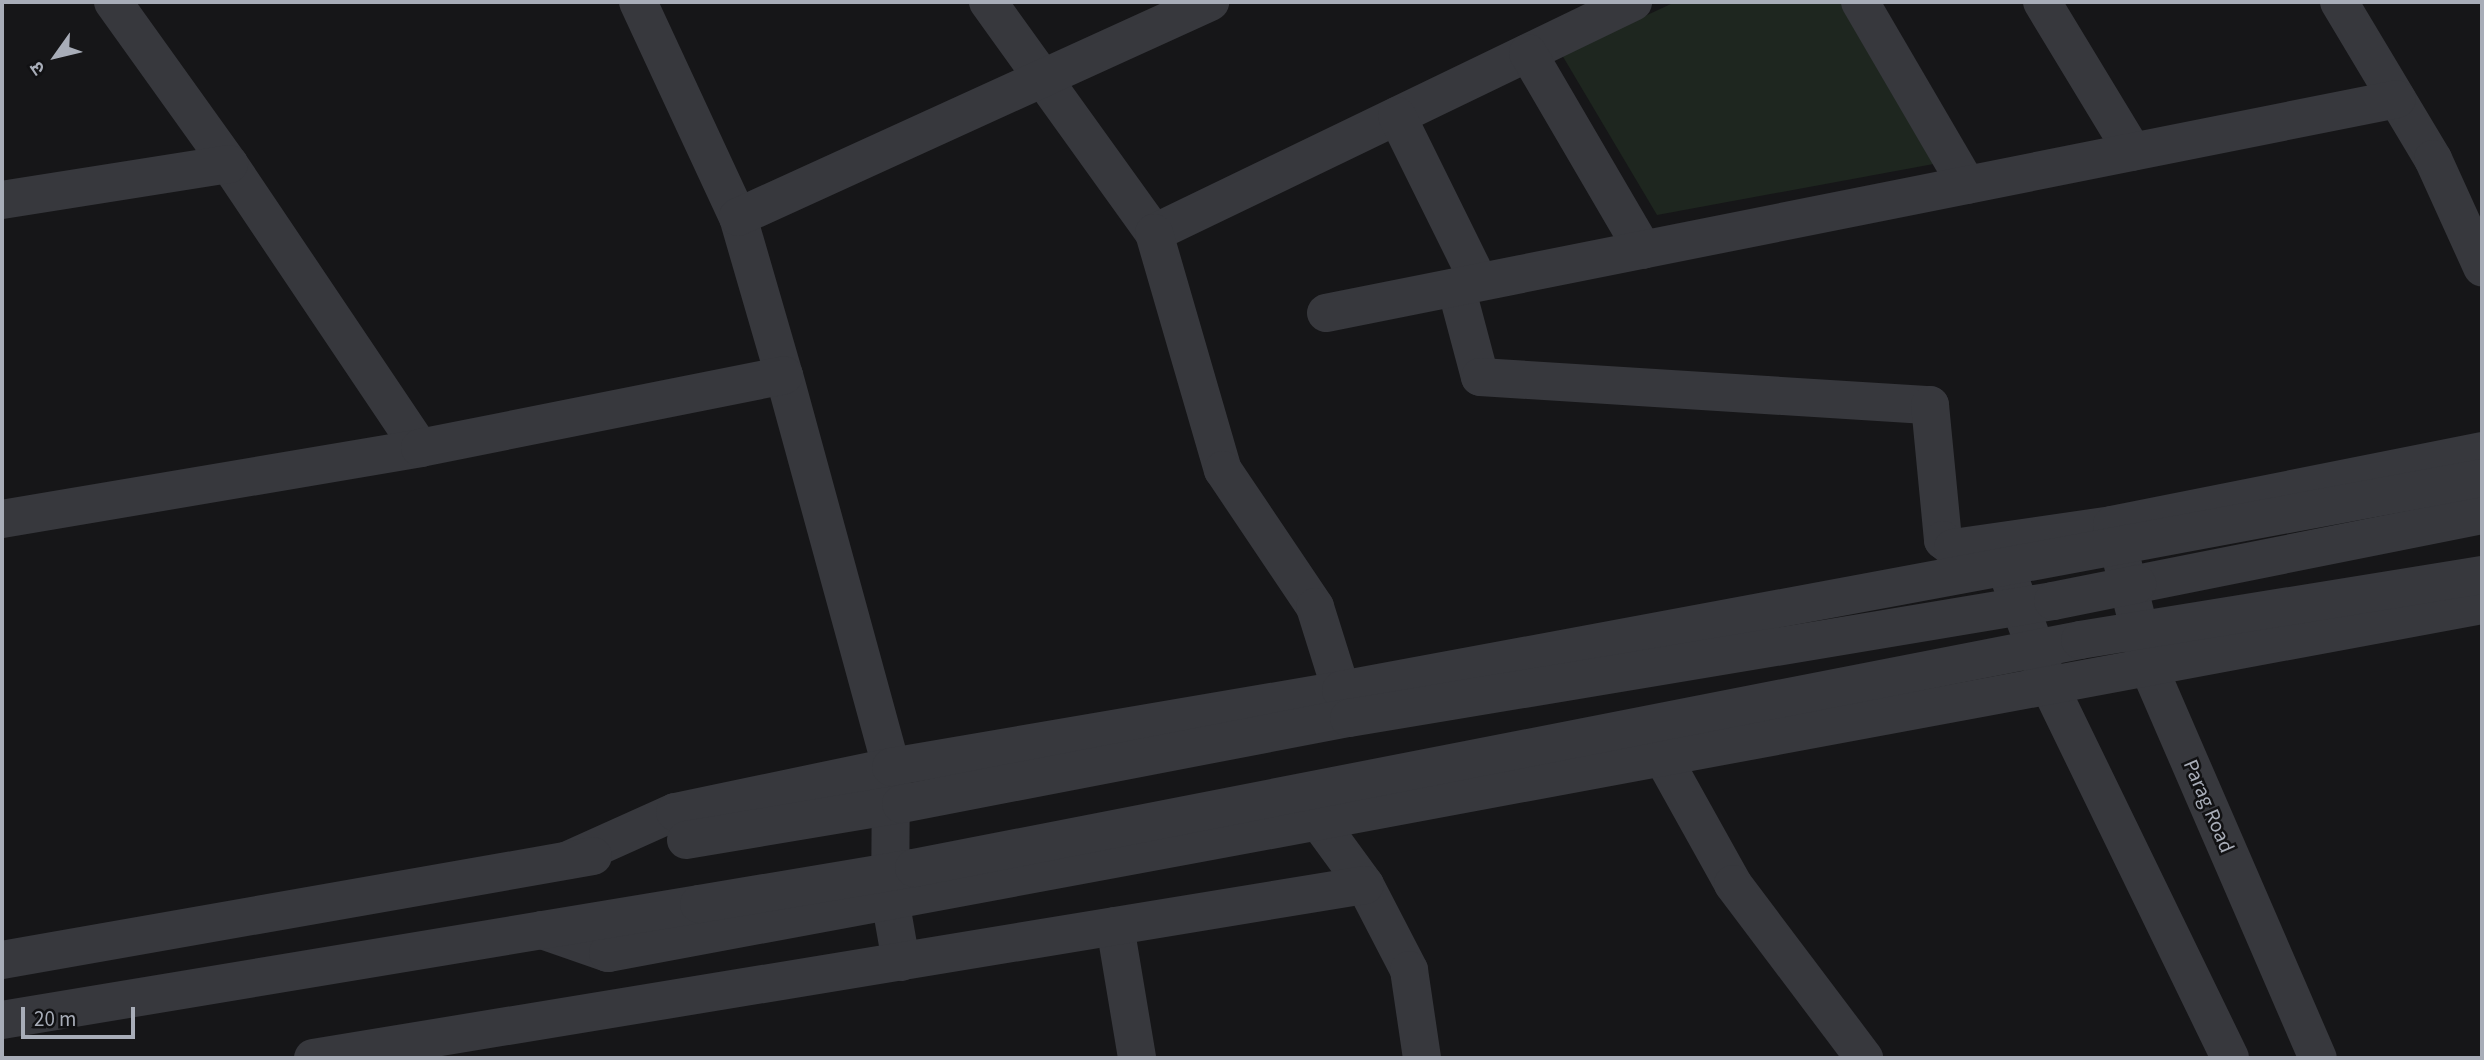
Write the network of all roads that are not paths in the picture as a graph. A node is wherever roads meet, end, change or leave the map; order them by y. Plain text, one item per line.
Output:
1 (113, 2) edge
2 (638, 2) edge
3 (988, 2) edge
4 (1210, 2) edge
5 (1633, 2) edge
6 (1860, 2) edge
7 (2042, 2) edge
8 (2339, 2) edge
9 (1528, 52) junction
10 (1041, 79) junction
11 (2397, 99) junction
12 (1397, 116) junction
13 (2133, 152) junction
14 (229, 164) junction
15 (1968, 185) junction
16 (2, 200) edge
17 (738, 217) junction
18 (1154, 233) junction
19 (1643, 250) junction
20 (2482, 267) edge
21 (1467, 284) junction
22 (1326, 313) dead end
23 (784, 375) junction
24 (420, 448) junction
25 (2482, 451) edge
26 (2482, 478) edge
27 (2482, 515) edge
28 (2, 519) edge
29 (2118, 548) junction
30 (2006, 568) junction
31 (2482, 575) edge
32 (2482, 605) edge
33 (2149, 668) junction
34 (2050, 687) junction
35 (1341, 690) junction
36 (1663, 758) junction
37 (891, 767) junction
38 (1319, 822) junction
39 (568, 860) junction
40 (1365, 886) junction
41 (890, 899) junction
42 (1115, 926) junction
43 (542, 930) junction
44 (2, 960) edge
45 (901, 962) junction
46 (2, 1020) edge
47 (313, 1058) edge
48 (1137, 1058) edge
49 (1422, 1058) edge
50 (1864, 1058) edge
51 (2230, 1058) edge
52 (2318, 1058) edge

1 - 14 street
2 - 17 street
3 - 10 street
4 - 10 street
5 - 9 street
6 - 15 street
7 - 13 street
8 - 11 street
9 - 12 street
9 - 19 street
10 - 17 street
10 - 18 street
11 - 13 street
11 - 20 street
12 - 18 street
12 - 21 street
13 - 15 street
14 - 16 street
14 - 24 street
15 - 19 street
17 - 23 street
18 - 35 street
19 - 21 street
21 - 22 street
21 - 25 street
23 - 24 street
23 - 37 street
24 - 28 street
26 - 29 street
27 - 39 street, bridge
29 - 30 street
29 - 33 street, Parag Road
30 - 34 street
30 - 35 street
31 - 43 street, bridge
32 - 33 street
33 - 34 street
33 - 52 street, Parag Road
34 - 36 street
34 - 51 street
35 - 37 street
36 - 38 street
36 - 50 street
37 - 39 street
37 - 41 street
38 - 40 street
38 - 41 street
39 - 44 street
40 - 42 street
40 - 49 street
41 - 43 street
41 - 45 street
42 - 45 street
42 - 48 street
43 - 46 street
45 - 47 street

